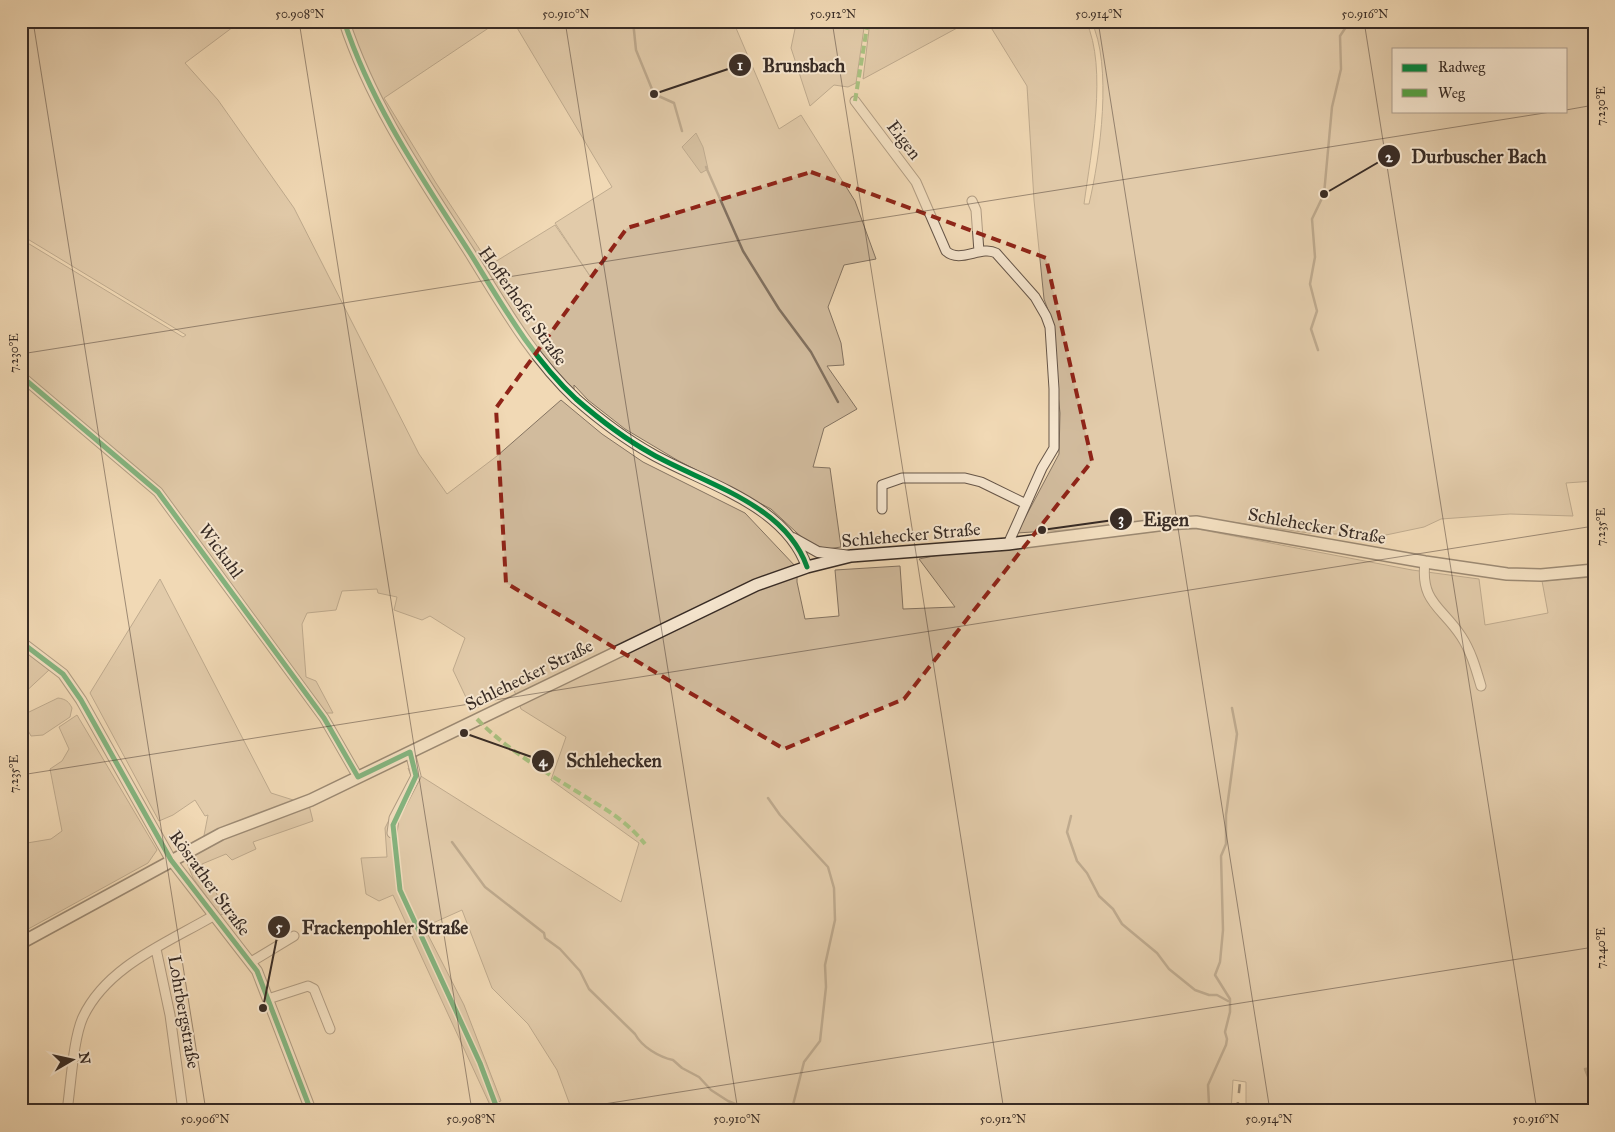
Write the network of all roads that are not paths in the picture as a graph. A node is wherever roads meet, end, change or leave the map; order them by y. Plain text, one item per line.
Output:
1 (344, 21) edge
2 (854, 101) dead end
3 (972, 201) dead end
4 (979, 252) junction
5 (21, 376) edge
6 (1026, 504) junction
7 (882, 509) dead end
8 (786, 533) junction
9 (1008, 544) junction
10 (851, 556) junction
11 (1425, 562) junction
12 (807, 567) junction
13 (1594, 570) edge
14 (21, 642) edge
15 (1482, 686) dead end
16 (410, 752) junction
17 (358, 778) junction
18 (392, 833) dead end
19 (171, 860) junction
20 (213, 916) junction
21 (294, 936) dead end
22 (21, 943) edge
23 (156, 949) junction
24 (251, 962) junction
25 (268, 999) junction
26 (330, 1028) dead end
27 (67, 1111) edge
28 (182, 1111) edge
29 (311, 1111) edge

1 - 8 street, Hofferhofer Straße
2 - 4 street, Eigen
3 - 4 street
4 - 6 street, Eigen
5 - 17 street, Wickuhl
6 - 7 street
6 - 9 street, Eigen
8 - 10 street
8 - 12 street, Hofferhofer Straße
9 - 10 main road, Schlehecker Straße
9 - 11 main road, Schlehecker Straße
10 - 12 main road, Schlehecker Straße
11 - 13 main road, Schlehecker Straße
11 - 15 street
12 - 16 main road, Schlehecker Straße
14 - 19 street, Rösrather Straße
16 - 17 main road, Schlehecker Straße
16 - 18 street
17 - 19 main road, Schlehecker Straße
19 - 20 street, Rösrather Straße
19 - 22 main road, Schlehecker Straße
20 - 23 street
20 - 24 street, Rösrather Straße
21 - 24 street
23 - 27 street
23 - 28 street, Lohrbergstraße
24 - 25 street, Rösrather Straße
25 - 26 street
25 - 29 street, Rösrather Straße

